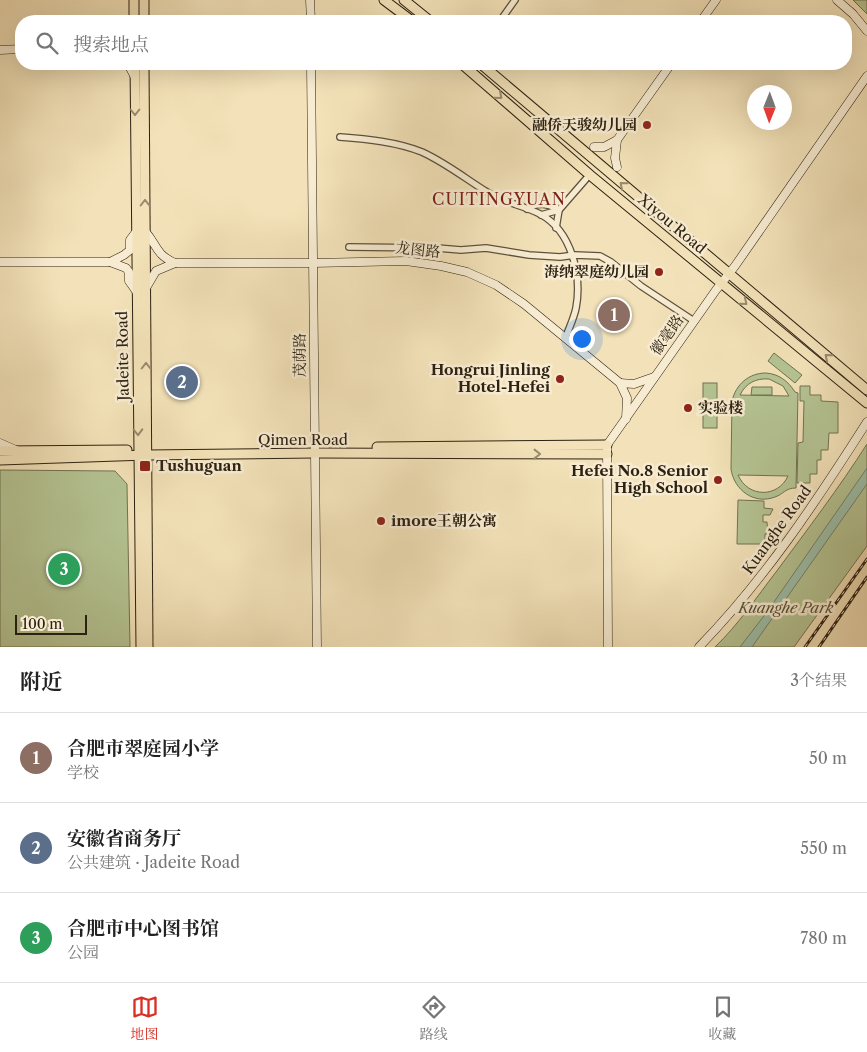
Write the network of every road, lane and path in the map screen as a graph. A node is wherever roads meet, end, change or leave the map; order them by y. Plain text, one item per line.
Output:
1 (134, 0) edge
2 (144, 0) edge
3 (310, 0) edge
4 (384, 0) edge
5 (404, 0) edge
6 (515, 0) edge
7 (716, 0) edge
8 (837, 0) edge
9 (134, 15) edge
10 (144, 15) edge
11 (311, 15) edge
12 (404, 15) edge
13 (423, 15) edge
14 (504, 15) edge
15 (705, 15) edge
16 (867, 31) edge
17 (0, 50) edge
18 (15, 50) edge
19 (131, 70) edge
20 (135, 70) edge
21 (144, 70) edge
22 (311, 70) edge
23 (469, 70) edge
24 (488, 70) edge
25 (667, 70) edge
26 (867, 76) edge
27 (135, 77) junction
28 (340, 137) dead end
29 (618, 140) junction
30 (594, 148) dead end
31 (617, 167) dead end
32 (586, 179) dead end
33 (526, 209) junction
34 (559, 210) junction
35 (541, 215) junction
36 (556, 228) junction
37 (140, 232) junction
38 (349, 247) dead end
39 (572, 256) junction
40 (0, 262) edge
41 (110, 262) junction
42 (175, 263) junction
43 (313, 264) junction
44 (729, 273) junction
45 (721, 283) junction
46 (141, 290) junction
47 (694, 321) junction
48 (566, 337) junction
49 (654, 377) junction
50 (620, 383) junction
51 (863, 391) edge
52 (867, 402) edge
53 (626, 419) junction
54 (867, 422) edge
55 (0, 443) edge
56 (607, 450) junction
57 (0, 451) edge
58 (20, 451) junction
59 (315, 451) junction
60 (142, 452) junction
61 (0, 460) edge
62 (144, 646) edge
63 (317, 647) edge
64 (608, 647) edge
65 (699, 647) edge

1 - 9 main road
2 - 10 main road
3 - 11 street
4 - 12 main road
5 - 13 main road
6 - 14 street
7 - 15 street
8 - 16 street
17 - 18 street
19 - 27 street
20 - 27 main road, Jadeite Road
37 -> 21 main road, Jadeite Road
22 - 43 street, 茂荫路
23 -> 45 main road, Xiyou Road
44 -> 24 main road, Xiyou Road
25 - 29 street
26 - 44 street, 徽毫路
27 -> 37 main road, Jadeite Road
28 - 33 street
29 - 30 street
29 - 31 street
32 - 34 street
33 - 34 street
33 - 35 street
34 - 35 street
34 - 36 street
35 - 36 street
36 - 39 street
37 - 41 street
37 - 42 street
37 - 46 main road, Jadeite Road
38 - 39 street
39 - 47 street
39 - 48 street
40 - 41 street
41 - 46 street
42 - 43 street, 龙图路
42 - 46 street
43 - 48 street, 龙图路
43 - 59 street, 茂荫路
44 - 45 street, 徽毫路
51 -> 44 main road, Xiyou Road
45 - 47 street, 徽毫路
45 -> 51 main road, Xiyou Road
46 - 60 main road, Jadeite Road
47 - 49 street, 徽毫路
48 - 50 street, 龙图路
49 - 50 street
49 - 53 street, 徽毫路
50 - 53 street
51 - 52 main road, Xiyou Road
53 - 56 street, 徽毫路
54 - 65 street, Kuanghe Road
55 - 58 street
56 - 59 main road, Qimen Road
56 - 64 street
57 - 58 main road, Qimen Road
58 - 60 main road, Qimen Road
59 - 60 main road, Qimen Road
59 - 63 street, 茂荫路
60 - 61 main road, Qimen Road
60 - 62 main road, Jadeite Road

